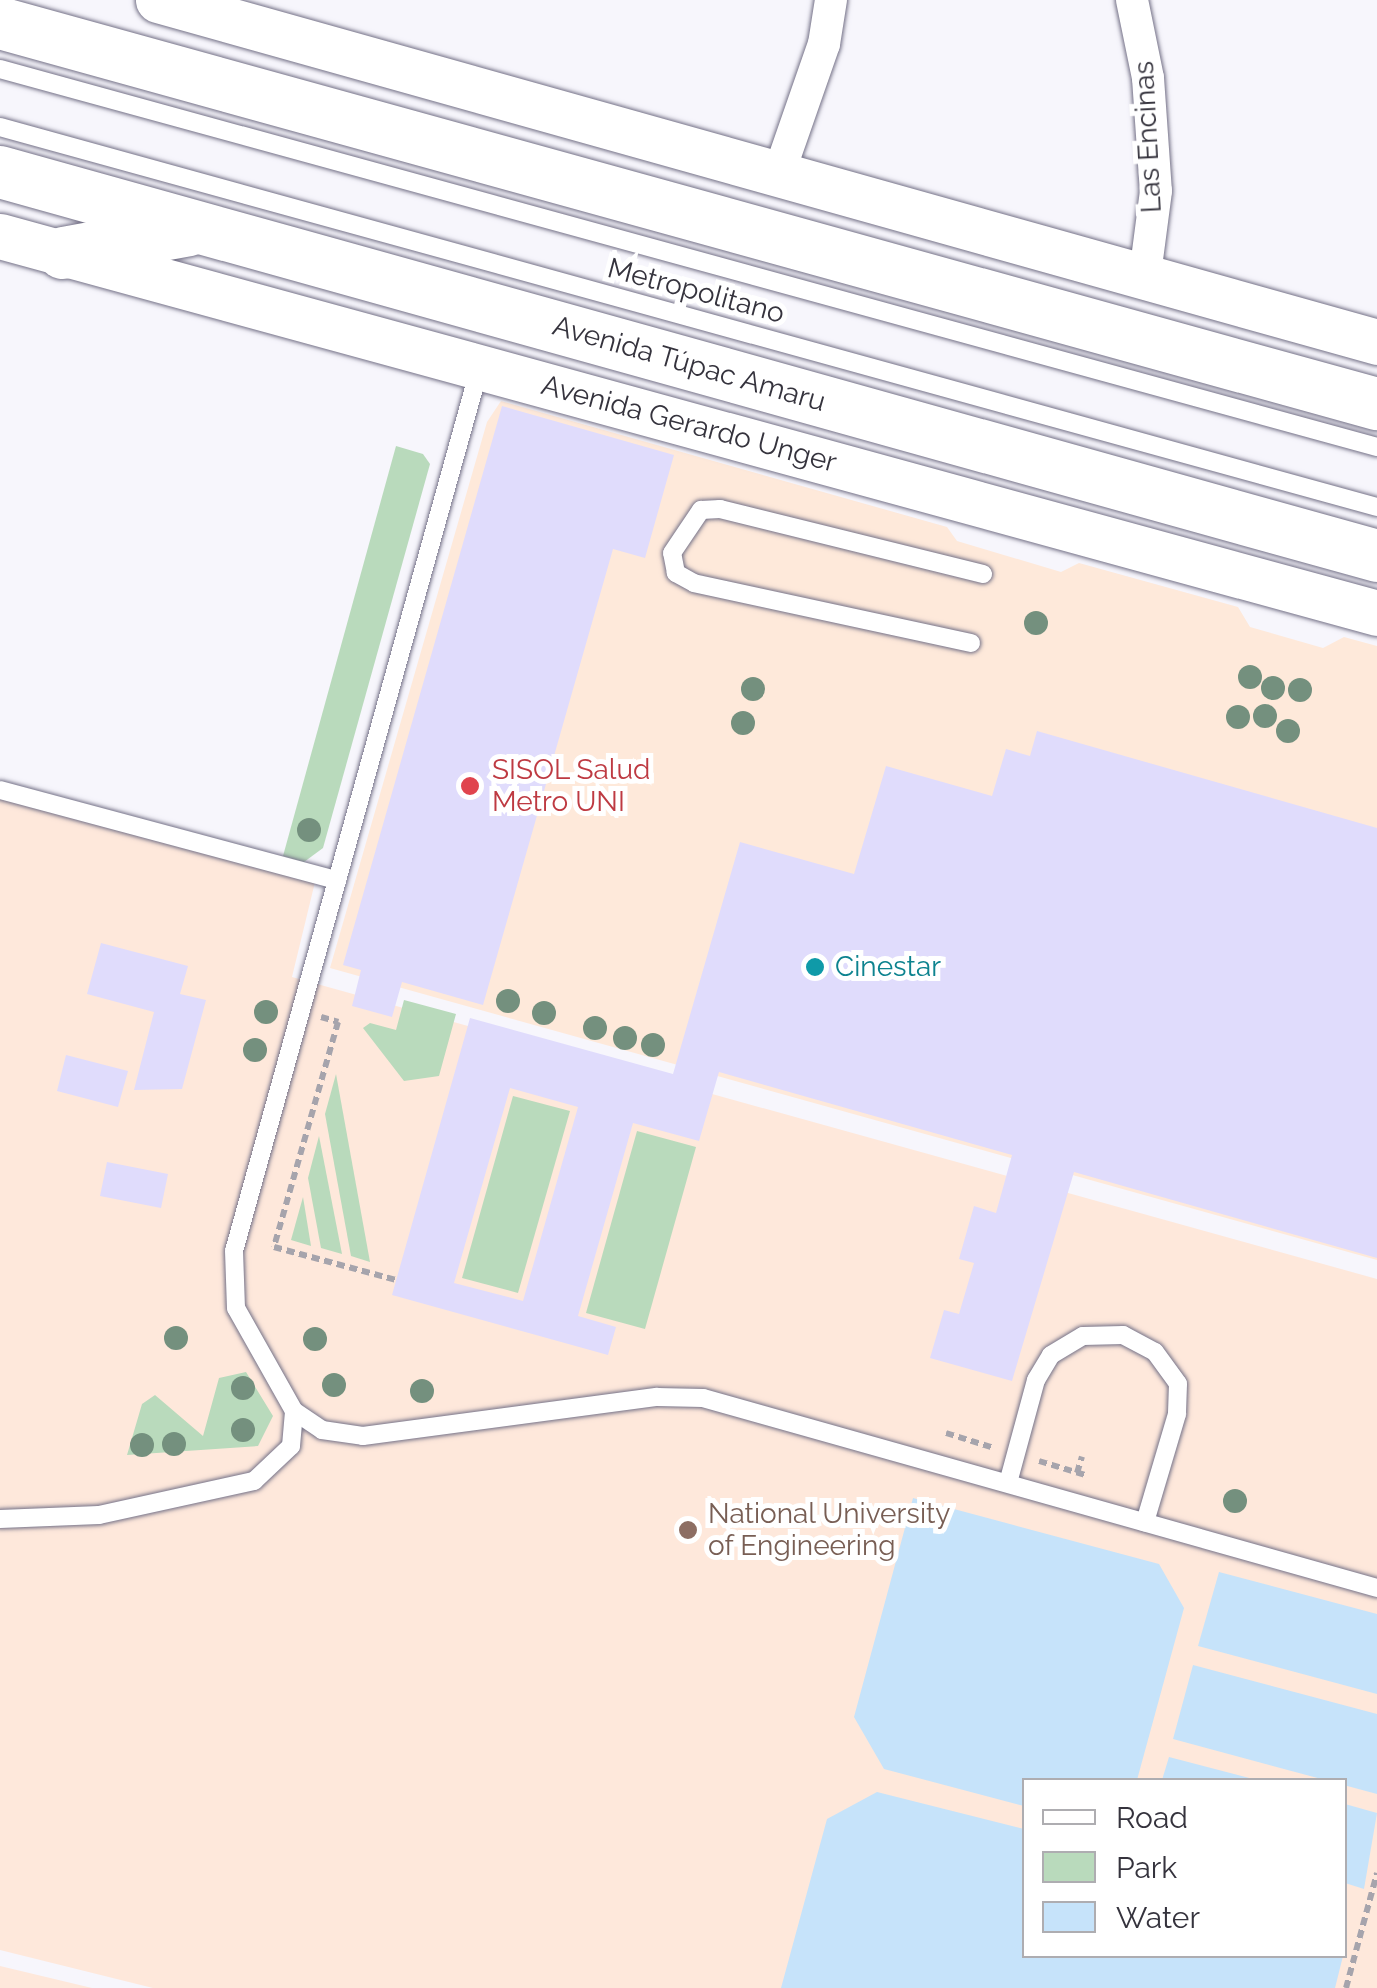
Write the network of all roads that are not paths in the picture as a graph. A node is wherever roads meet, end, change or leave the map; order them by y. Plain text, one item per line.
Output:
1 (158, 0) edge
2 (831, 0) edge
3 (1132, 0) edge
4 (0, 23) edge
5 (0, 69) edge
6 (0, 127) edge
7 (0, 172) edge
8 (779, 172) junction
9 (201, 228) junction
10 (0, 236) edge
11 (62, 253) junction
12 (1145, 274) junction
13 (1377, 342) edge
14 (480, 367) junction
15 (1377, 404) edge
16 (1377, 447) edge
17 (1377, 507) edge
18 (1266, 525) junction
19 (1377, 556) edge
20 (984, 574) dead end
21 (1377, 577) edge
22 (1377, 613) edge
23 (971, 644) dead end
24 (0, 790) edge
25 (337, 880) junction
26 (294, 1411) junction
27 (1008, 1483) junction
28 (0, 1519) edge
29 (1146, 1522) junction
30 (1377, 1588) edge

1 - 8 street
2 - 8 street
3 - 12 street, Las Encinas
4 - 15 main road
5 - 16 lane, Metropolitano
6 - 17 lane, Metropolitano
7 - 9 main road, Avenida Túpac Amaru
8 - 12 street
9 - 11 main road
9 - 18 main road, Avenida Túpac Amaru
10 - 11 street, Avenida Gerardo Unger
11 - 14 street, Avenida Gerardo Unger
12 - 13 street
14 - 22 street, Avenida Gerardo Unger
14 - 25 lane
18 - 19 main road, Avenida Túpac Amaru
18 - 21 main road
20 - 23 lane
24 - 25 lane
25 - 26 lane
26 - 27 lane
26 - 28 lane
27 - 29 lane
27 - 29 lane
29 - 30 lane

